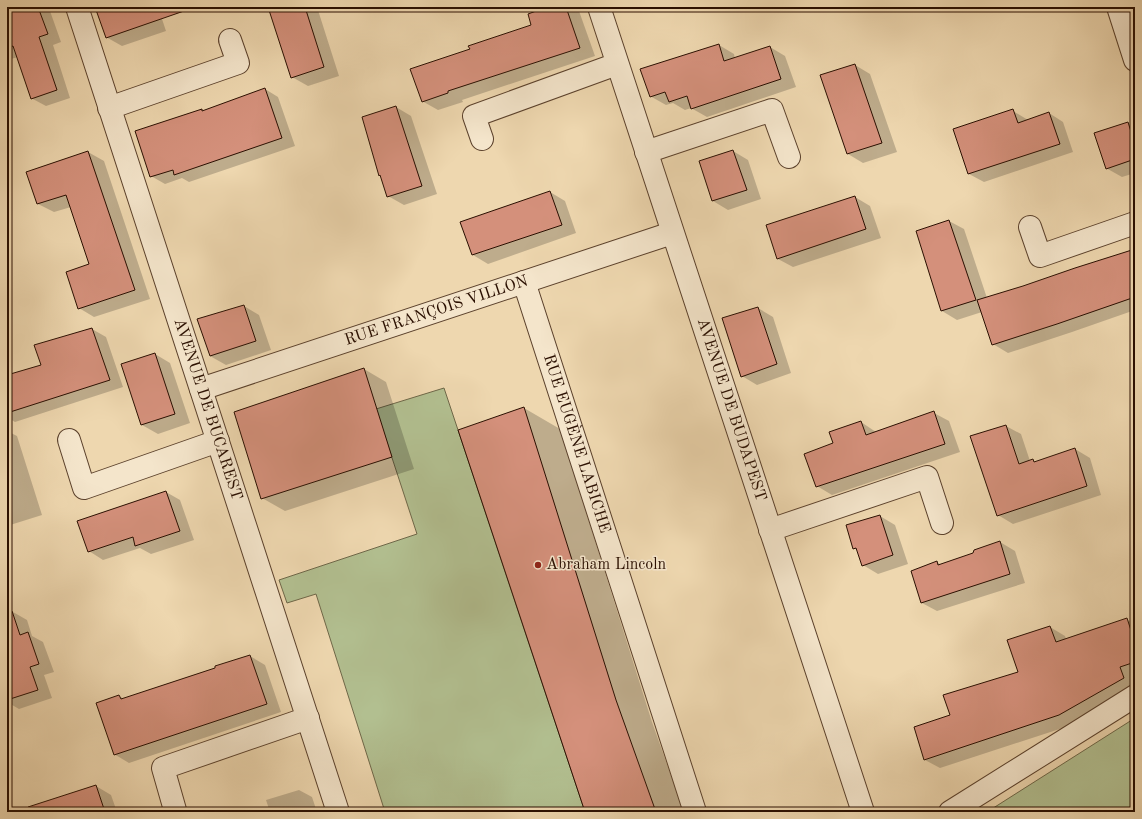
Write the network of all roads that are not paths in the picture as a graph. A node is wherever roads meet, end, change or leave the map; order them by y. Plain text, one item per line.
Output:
1 (76, 7) edge
2 (598, 7) edge
3 (1118, 7) edge
4 (230, 40) dead end
5 (1133, 49) edge
6 (617, 64) junction
7 (109, 108) junction
8 (482, 139) dead end
9 (646, 152) junction
10 (789, 157) dead end
11 (1135, 223) edge
12 (1030, 227) dead end
13 (672, 233) junction
14 (524, 282) junction
15 (201, 389) junction
16 (69, 440) dead end
17 (218, 441) junction
18 (942, 523) dead end
19 (770, 530) junction
20 (1135, 696) edge
21 (308, 718) junction
22 (175, 810) dead end
23 (338, 812) edge
24 (695, 812) edge
25 (863, 812) edge
26 (950, 812) edge

1 - 7 street, AVENUE DE BUCAREST
2 - 6 street, AVENUE DE BUDAPEST
3 - 5 street
4 - 7 street
6 - 8 street
6 - 9 street, AVENUE DE BUDAPEST
7 - 15 street, AVENUE DE BUCAREST
9 - 10 street
9 - 13 street, AVENUE DE BUDAPEST
11 - 12 street
13 - 14 street, RUE FRANÇOIS VILLON
13 - 19 street, AVENUE DE BUDAPEST
14 - 15 street, RUE FRANÇOIS VILLON
14 - 24 street, RUE EUGÈNE LABICHE
15 - 17 street, AVENUE DE BUCAREST
16 - 17 street
17 - 21 street, AVENUE DE BUCAREST
18 - 19 street
19 - 25 street, AVENUE DE BUDAPEST
20 - 26 street
21 - 22 street
21 - 23 street, AVENUE DE BUCAREST

